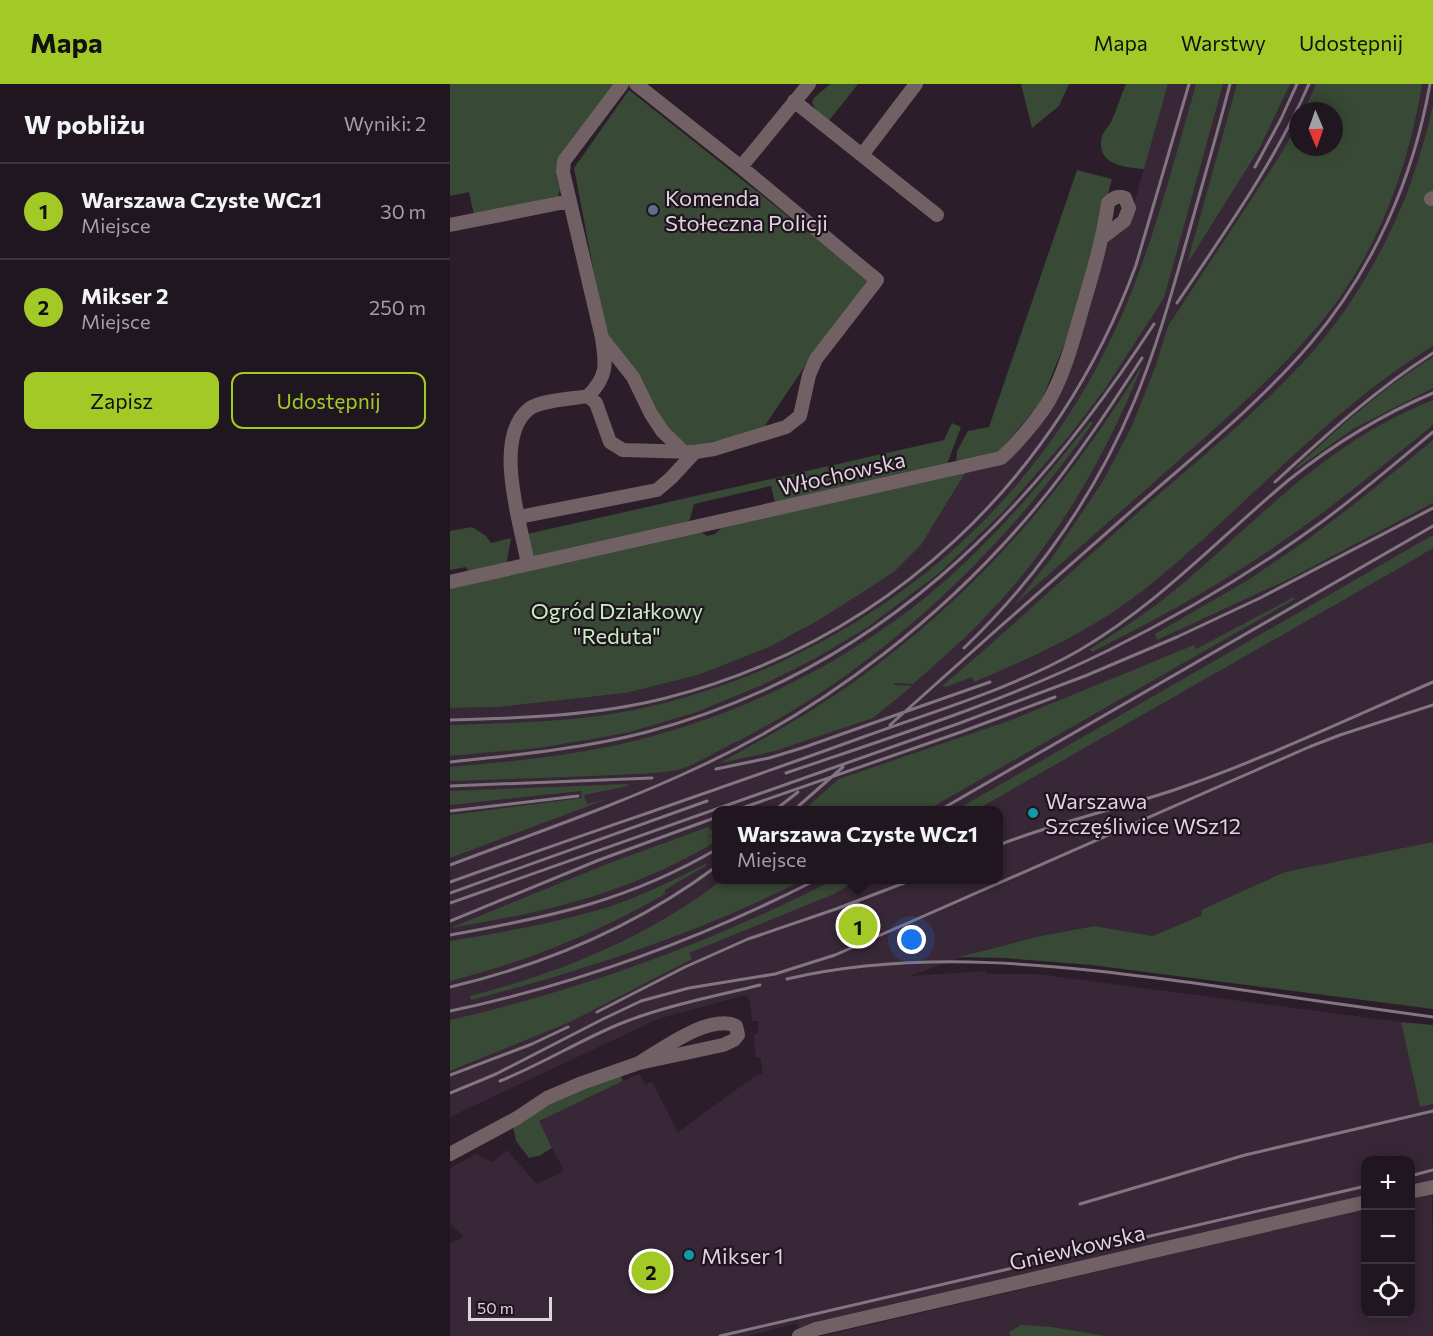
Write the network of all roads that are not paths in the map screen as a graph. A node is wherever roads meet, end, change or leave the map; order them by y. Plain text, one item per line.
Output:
1 (622, 84) edge
2 (636, 84) edge
3 (809, 84) edge
4 (916, 84) edge
5 (795, 102) junction
6 (862, 155) junction
7 (741, 167) junction
8 (570, 201) junction
9 (937, 215) dead end
10 (450, 225) edge
11 (1103, 237) dead end
12 (602, 338) junction
13 (588, 396) junction
14 (689, 451) junction
15 (519, 517) junction
16 (528, 564) junction
17 (450, 582) edge
18 (639, 1063) junction
19 (450, 1154) edge
20 (1433, 1187) edge
21 (1415, 1191) edge
22 (1361, 1203) edge
23 (799, 1336) edge

1 - 8 street
2 - 7 street
3 - 5 street
4 - 6 street
5 - 6 street
5 - 7 street
6 - 9 street
7 - 14 street
8 - 10 street
8 - 12 street
11 - 16 street, Włochowska
12 - 13 street
12 - 14 street
13 - 14 street
13 - 15 street
14 - 15 street
15 - 16 street
16 - 17 street, Włochowska
18 - 18 street
18 - 19 street
20 - 21 street
22 - 23 street, Gniewkowska

